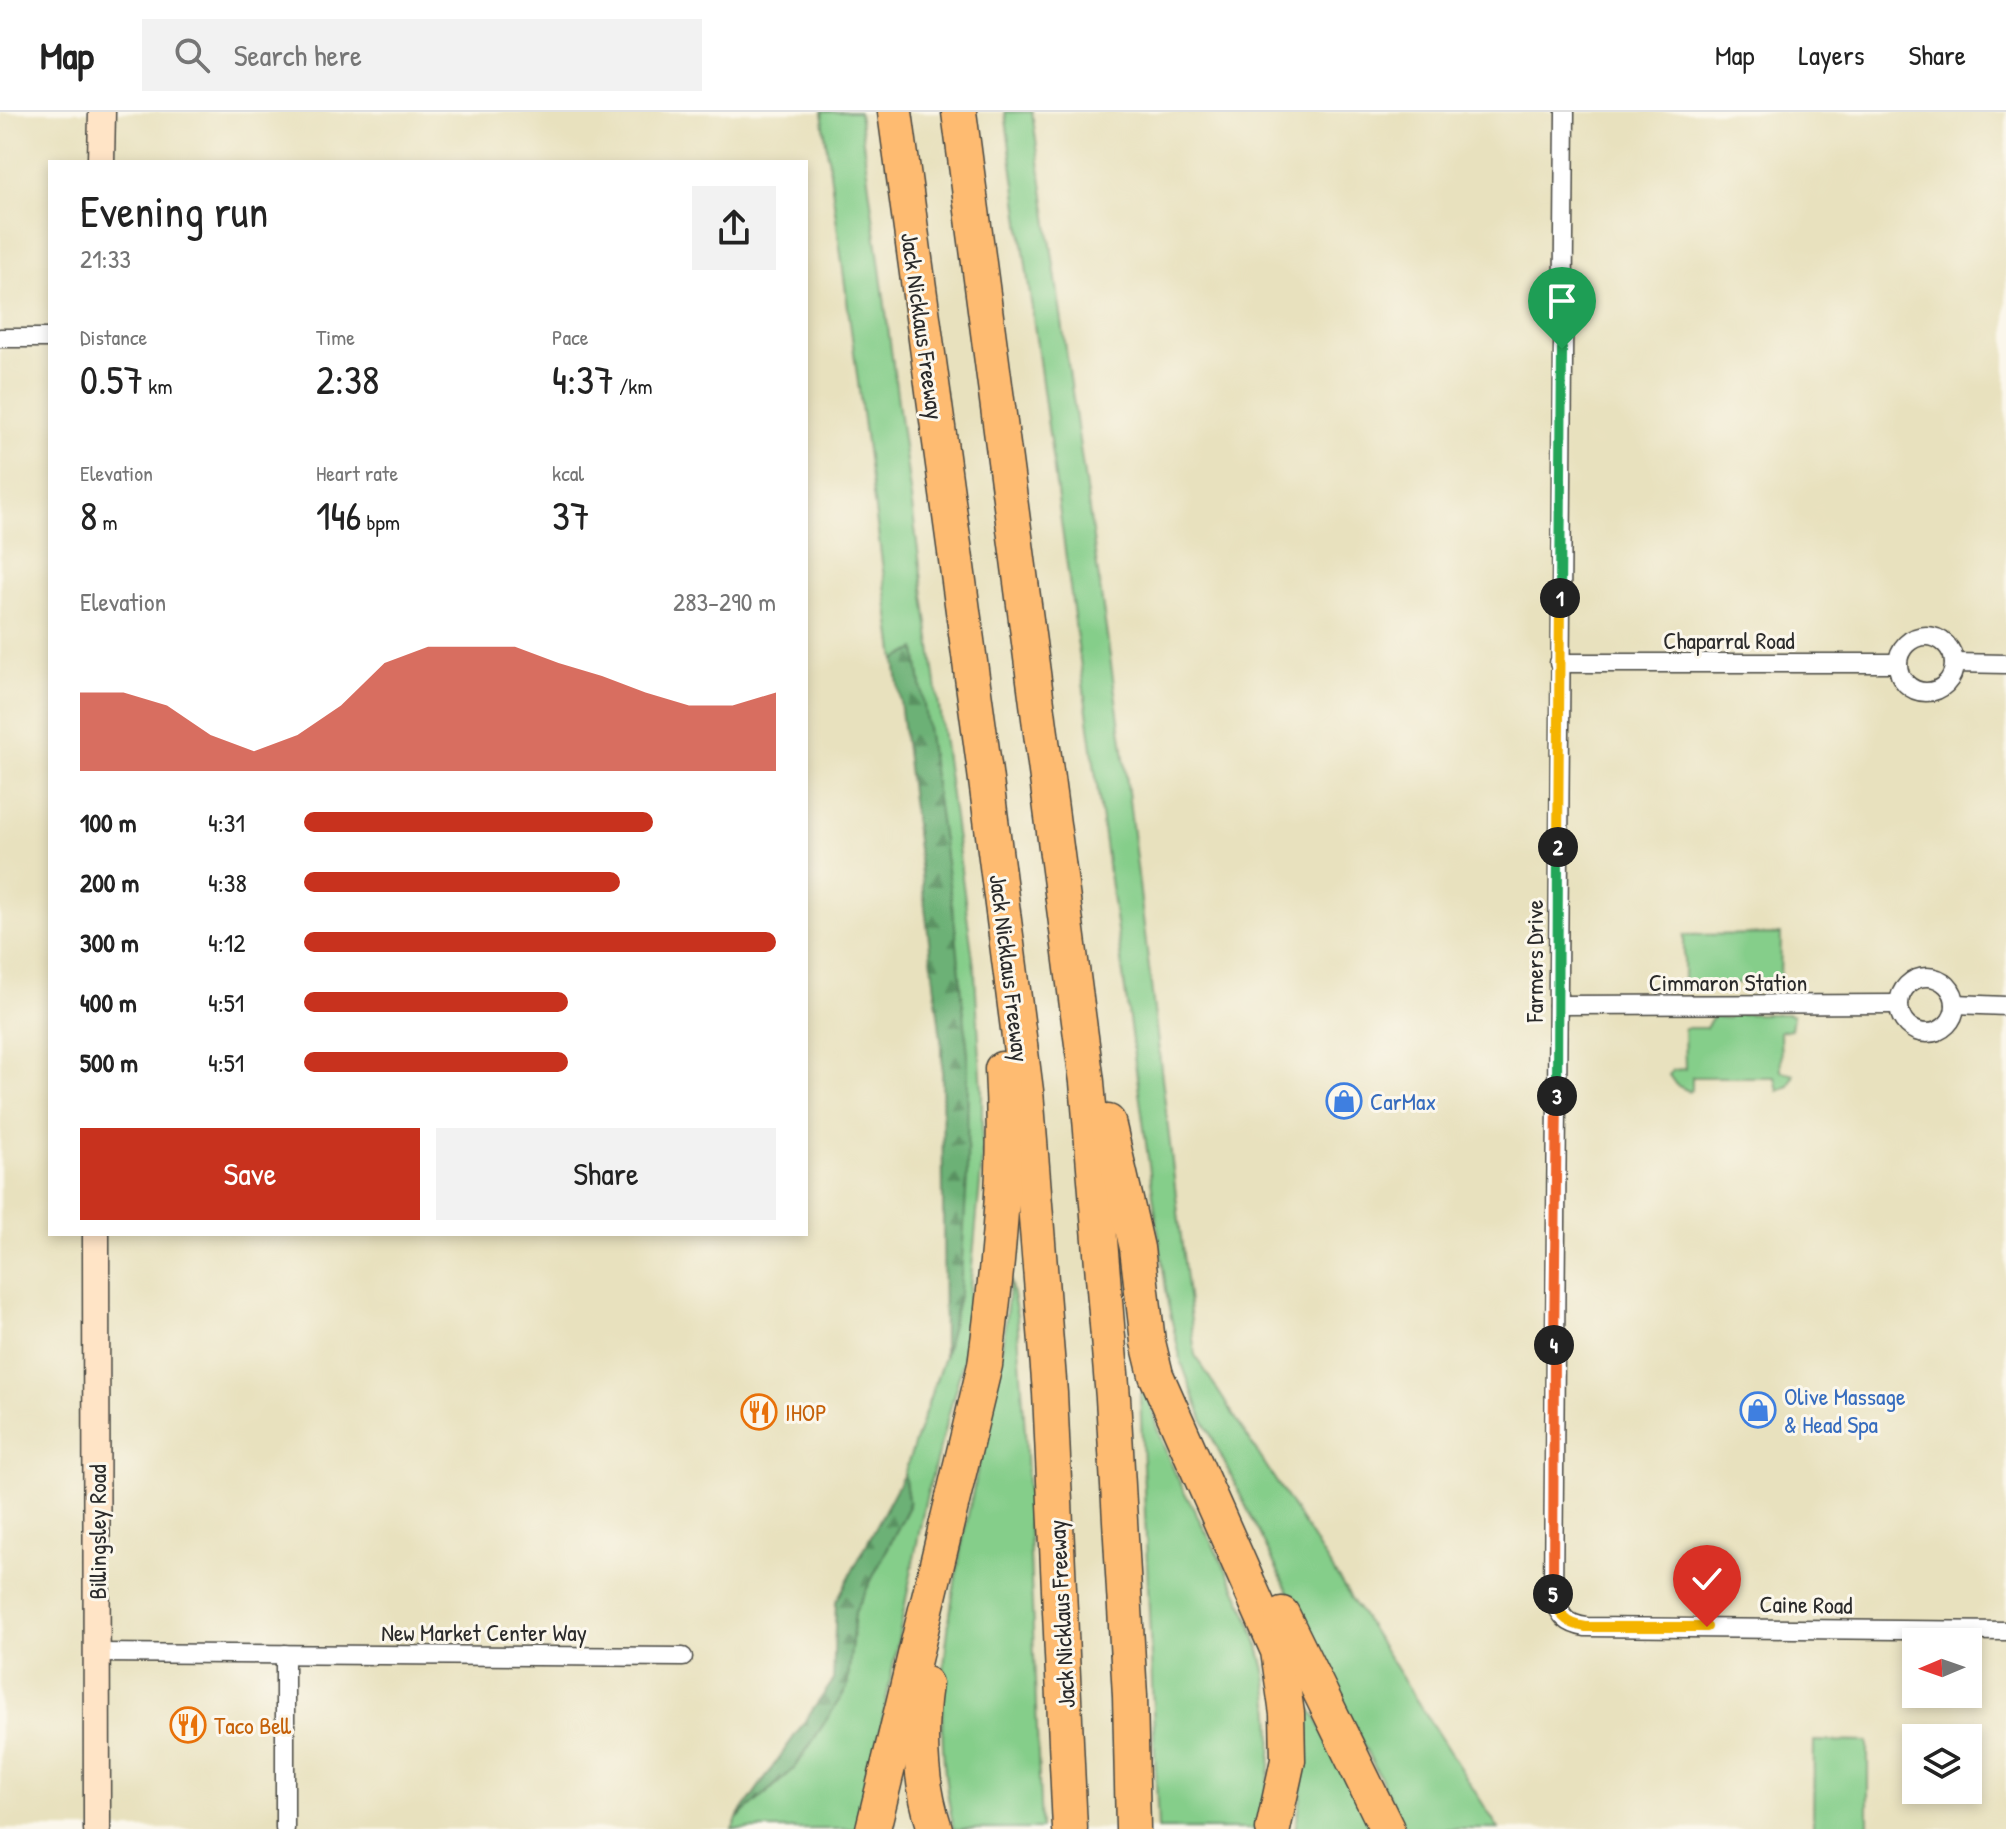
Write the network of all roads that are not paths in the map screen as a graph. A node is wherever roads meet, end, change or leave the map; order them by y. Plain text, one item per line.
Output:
1 (102, 112) edge
2 (895, 112) edge
3 (959, 112) edge
4 (1565, 112) edge
5 (101, 160) edge
6 (0, 338) edge
7 (48, 338) edge
8 (1559, 663) junction
9 (1898, 663) junction
10 (1954, 663) junction
11 (2006, 664) edge
12 (984, 765) junction
13 (1074, 975) junction
14 (1899, 1004) junction
15 (1955, 1004) junction
16 (1558, 1005) junction
17 (2006, 1006) edge
18 (96, 1236) edge
19 (1191, 1455) junction
20 (951, 1513) junction
21 (1561, 1616) joint
22 (2006, 1631) edge
23 (97, 1653) junction
24 (285, 1654) junction
25 (683, 1657) dead end
26 (97, 1829) edge
27 (285, 1829) edge
28 (873, 1829) edge
29 (935, 1829) edge
30 (1070, 1829) edge
31 (1133, 1829) edge
32 (1273, 1829) edge
33 (1387, 1829) edge

1 - 5 street
2 - 12 highway, Jack Nicklaus Freeway
3 - 13 highway
4 - 8 street, Farmers Drive
6 - 7 street
8 - 9 street, Chaparral Road
8 - 16 street, Farmers Drive
9 - 10 street
9 - 10 street
10 - 11 street
12 - 20 highway
12 - 30 highway, Jack Nicklaus Freeway
13 - 19 highway
13 - 31 highway
14 - 15 street
14 - 15 street
14 - 16 street, Cimmaron Station
15 - 17 street
16 - 21 street, Farmers Drive
18 - 23 street, Billingsley Road
19 - 32 highway
19 - 33 highway
20 - 28 highway
20 - 29 highway
21 - 22 street, Caine Road
23 - 24 street, New Market Center Way
23 - 26 street, Billingsley Road
24 - 25 street, New Market Center Way
24 - 27 street

